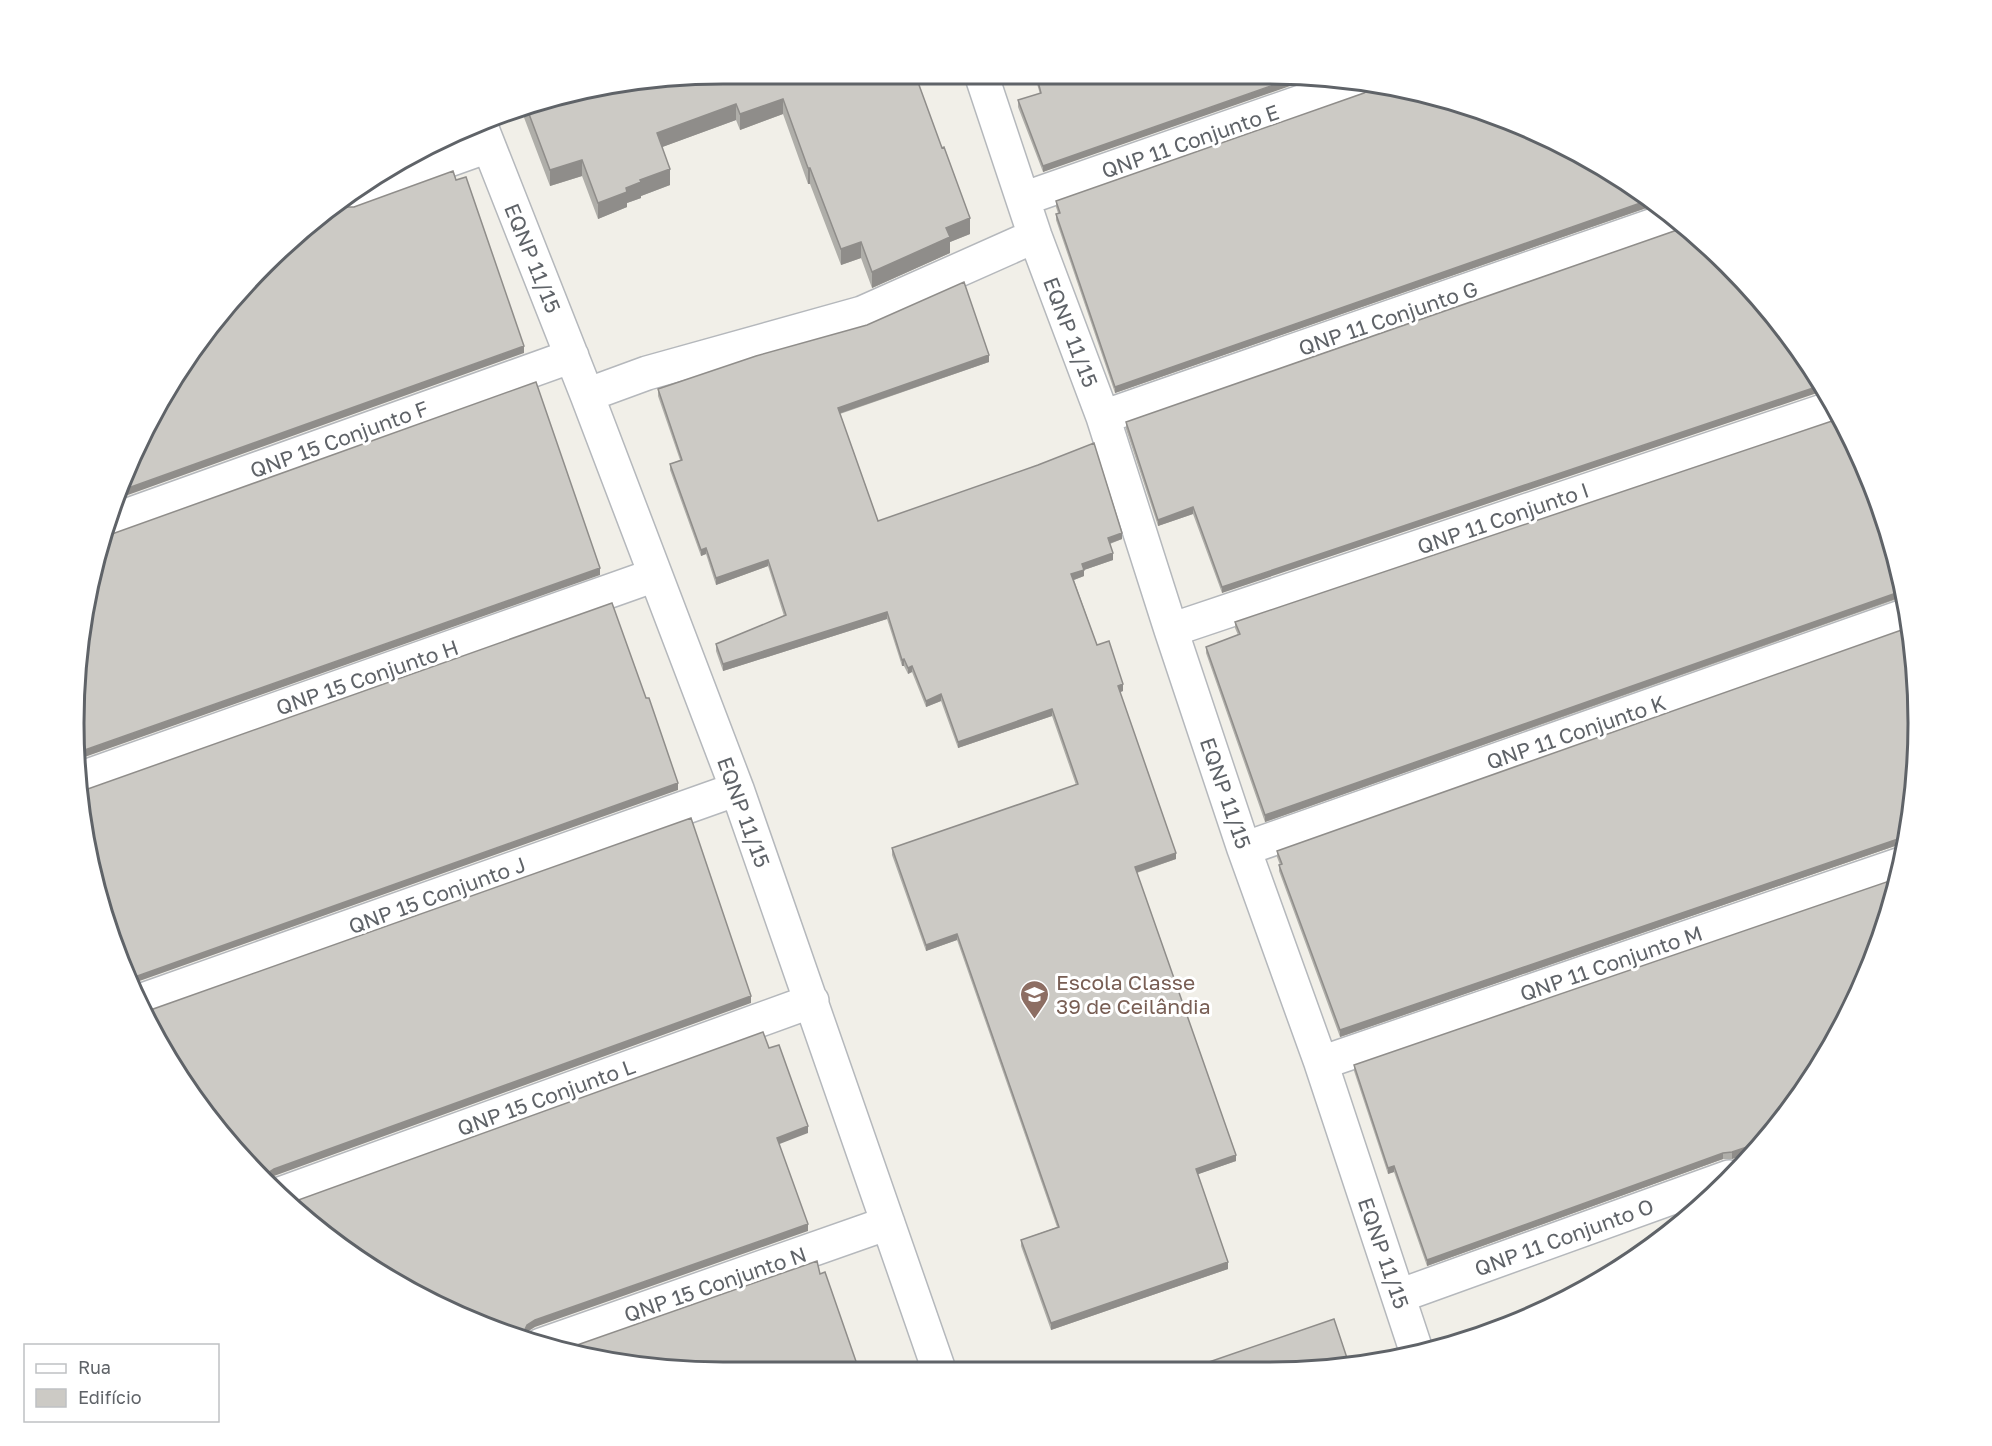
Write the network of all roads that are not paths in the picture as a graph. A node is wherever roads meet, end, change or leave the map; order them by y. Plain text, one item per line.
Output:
1 (984, 84) edge
2 (1341, 88) edge
3 (484, 134) edge
4 (398, 173) edge
5 (1023, 199) junction
6 (1664, 221) edge
7 (1035, 236) junction
8 (572, 356) junction
9 (587, 395) junction
10 (1825, 410) edge
11 (1103, 417) junction
12 (118, 519) edge
13 (655, 575) junction
14 (1899, 618) edge
15 (1171, 630) junction
16 (86, 776) edge
17 (736, 789) junction
18 (1244, 849) junction
19 (1891, 867) edge
20 (147, 999) edge
21 (812, 1001) junction
22 (1321, 1063) junction
23 (1712, 1183) edge
24 (289, 1191) edge
25 (888, 1223) junction
26 (1399, 1296) junction
27 (557, 1340) edge
28 (1414, 1345) edge
29 (936, 1362) edge

1 - 5 street, EQNP 11/15
2 - 5 street, QNP 11 Conjunto E
3 - 4 street
3 - 8 street, EQNP 11/15
5 - 7 street, EQNP 11/15
6 - 11 street, QNP 11 Conjunto G
7 - 9 street
7 - 11 street, EQNP 11/15
8 - 9 street, EQNP 11/15
8 - 12 street, QNP 15 Conjunto F
9 - 13 street, EQNP 11/15
10 - 15 street, QNP 11 Conjunto I
11 - 15 street, EQNP 11/15
13 - 16 street, QNP 15 Conjunto H
13 - 17 street, EQNP 11/15
14 - 18 street, QNP 11 Conjunto K
15 - 18 street, EQNP 11/15
17 - 20 street, QNP 15 Conjunto J
17 - 21 street, EQNP 11/15
18 - 22 street, EQNP 11/15
19 - 22 street, QNP 11 Conjunto M
21 - 24 street, QNP 15 Conjunto L
21 - 25 street, EQNP 11/15
22 - 26 street, EQNP 11/15
23 - 26 street, QNP 11 Conjunto O
25 - 27 street, QNP 15 Conjunto N
25 - 29 street, EQNP 11/15
26 - 28 street, EQNP 11/15

